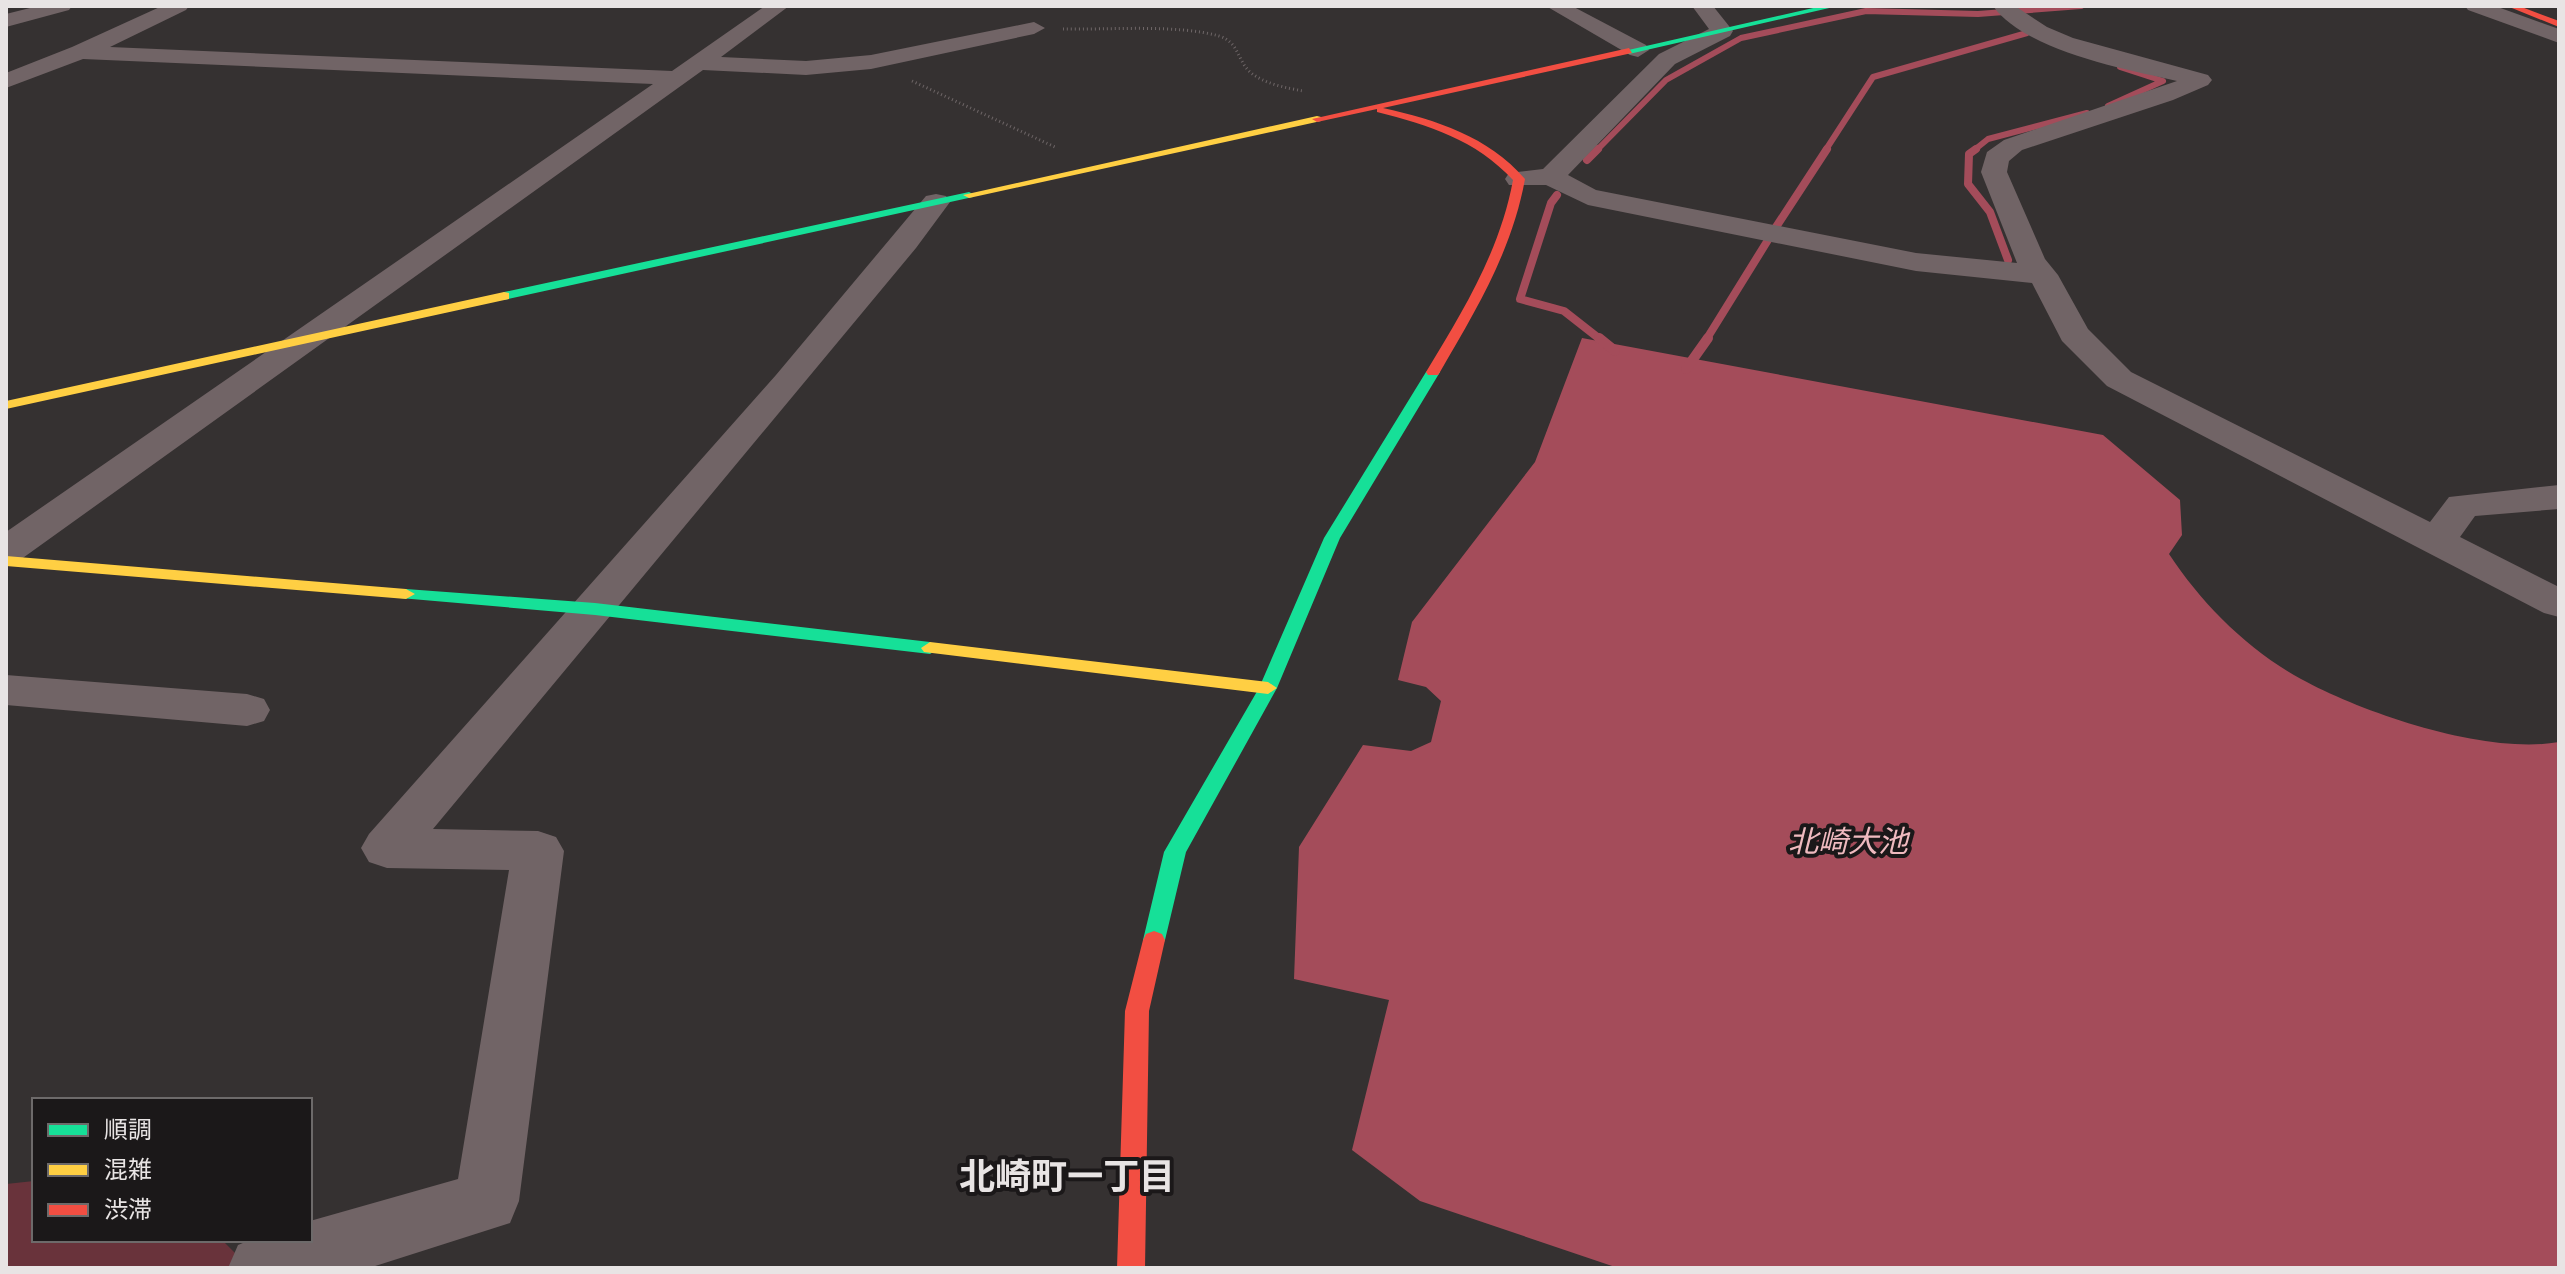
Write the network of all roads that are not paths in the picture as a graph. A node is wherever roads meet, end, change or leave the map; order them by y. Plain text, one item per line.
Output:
1 (62, 6) edge
2 (179, 6) edge
3 (779, 6) edge
4 (1556, 6) edge
5 (1702, 6) edge
6 (1834, 6) edge
7 (2475, 6) edge
8 (2511, 6) edge
9 (2544, 6) edge
10 (2007, 10) edge
11 (2559, 12) edge
12 (6, 21) edge
13 (2559, 24) edge
14 (1034, 28) road end
15 (1722, 31) junction
16 (2559, 36) edge
17 (1638, 50) junction
18 (80, 52) junction
19 (689, 71) junction
20 (6, 81) edge
21 (1375, 109) junction
22 (1551, 177) junction
23 (1519, 179) junction
24 (936, 202) junction
25 (2043, 275) junction
26 (301, 341) junction
27 (6, 405) edge
28 (2559, 497) edge
29 (2437, 540) junction
30 (6, 551) edge
31 (6, 561) edge
32 (2559, 604) edge
33 (595, 609) junction
34 (1268, 688) junction
35 (6, 690) edge
36 (247, 710) dead end
37 (262, 1268) edge
38 (1131, 1268) edge

1 - 12 street
2 - 18 street
3 - 19 street
4 - 17 street
5 - 15 street
6 - 15 main road
7 - 16 street
8 - 13 main road
9 - 11 main road
10 - 25 street
14 - 19 street
15 - 17 main road
15 - 22 street
17 - 21 main road
18 - 19 street
18 - 20 street
19 - 26 street
21 - 23 main road
21 - 24 main road
22 - 23 street
22 - 25 street
23 - 34 main road
24 - 26 main road
24 - 33 street
25 - 29 street
26 - 27 main road
26 - 30 street
28 - 29 street
29 - 32 street
31 - 33 main road
33 - 34 main road
33 - 37 street
34 - 38 main road
35 - 36 street

